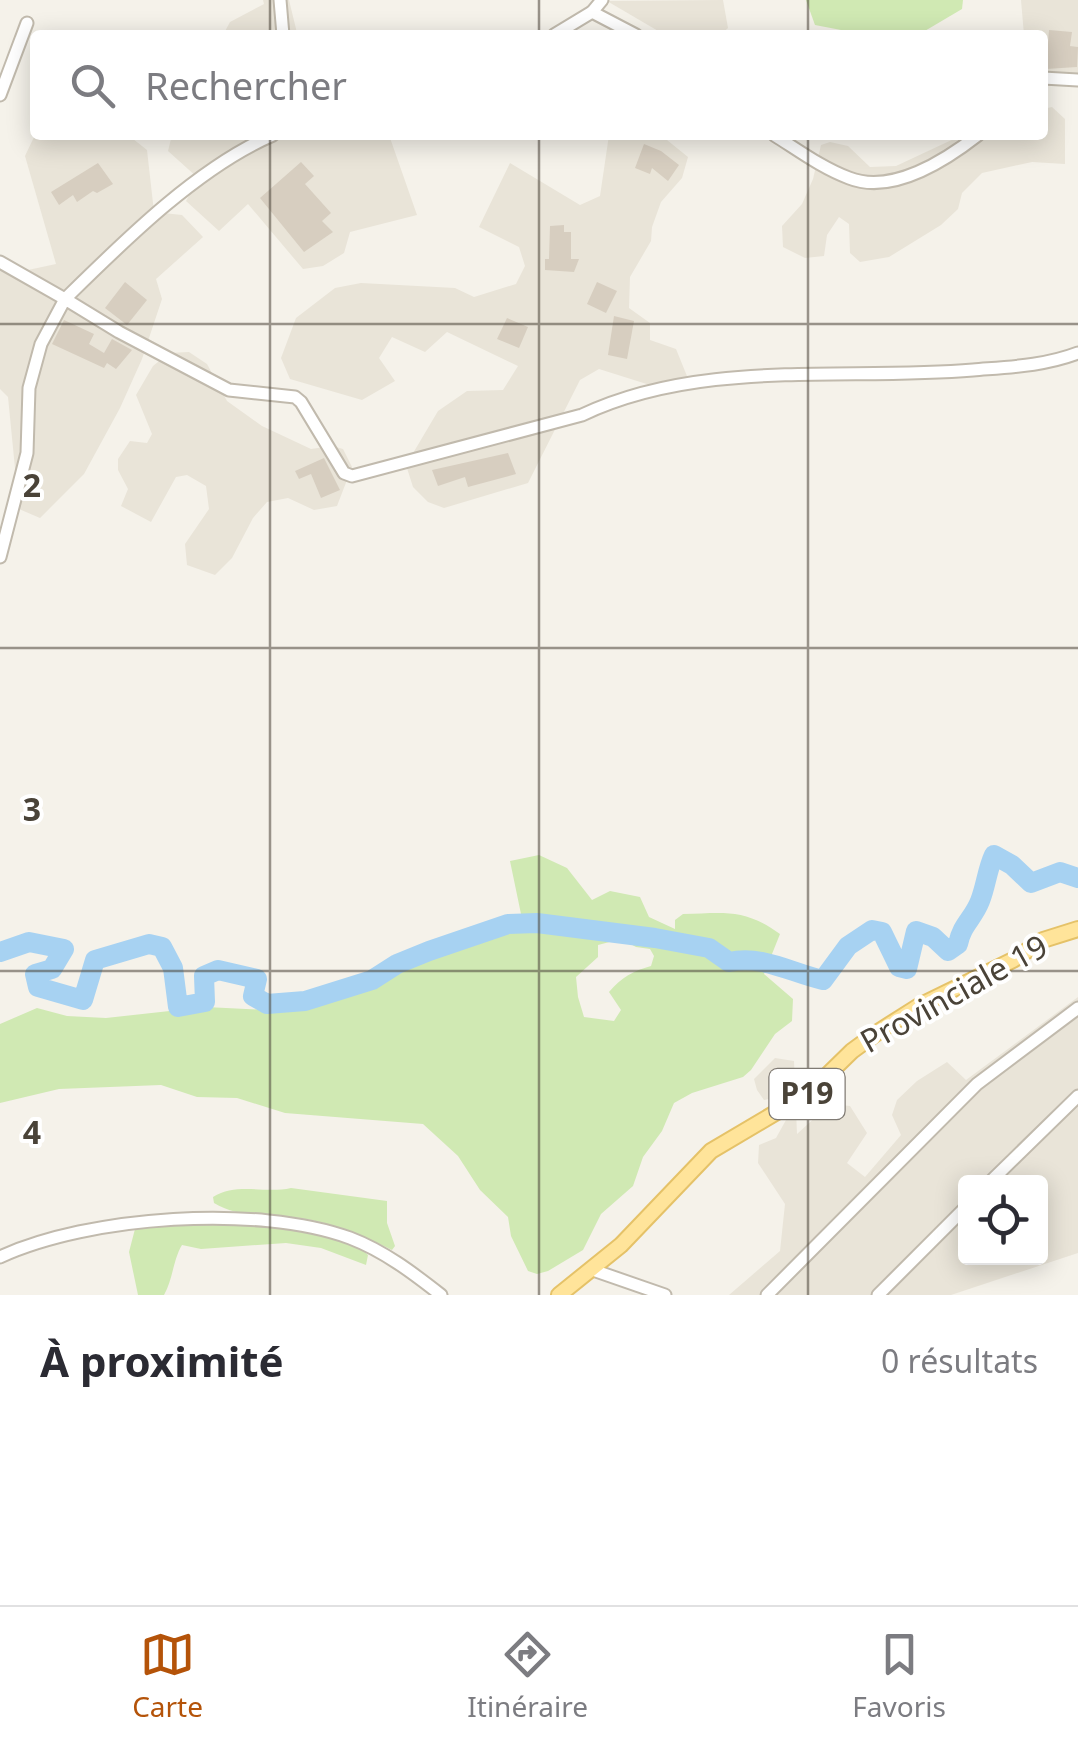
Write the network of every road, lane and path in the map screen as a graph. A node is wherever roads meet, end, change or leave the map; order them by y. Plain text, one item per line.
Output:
1 (280, 0) edge
2 (602, 0) edge
3 (592, 12) junction
4 (27, 23) dead end
5 (283, 30) edge
6 (562, 30) edge
7 (626, 30) edge
8 (1048, 78) edge
9 (1078, 80) edge
10 (0, 95) edge
11 (264, 140) edge
12 (783, 140) edge
13 (972, 140) edge
14 (0, 262) edge
15 (65, 299) junction
16 (1078, 354) edge
17 (0, 557) edge
18 (1078, 929) edge
19 (1078, 1008) edge
20 (1078, 1096) edge
21 (997, 1175) edge
22 (958, 1215) edge
23 (0, 1257) edge
24 (590, 1269) junction
25 (441, 1295) edge
26 (559, 1295) edge
27 (665, 1295) edge
28 (767, 1295) edge
29 (878, 1295) edge

1 - 5 street
2 - 3 street
3 - 6 street
3 - 7 street
4 - 10 street
8 - 9 street
11 - 15 street
12 - 13 street
14 - 15 street
15 - 16 street
15 - 17 street
18 - 24 main road, Provinciale 19 / P19
19 - 28 street
20 - 21 street
22 - 29 street
23 - 25 street
24 - 26 main road, Provinciale 19 / P19
24 - 27 street

